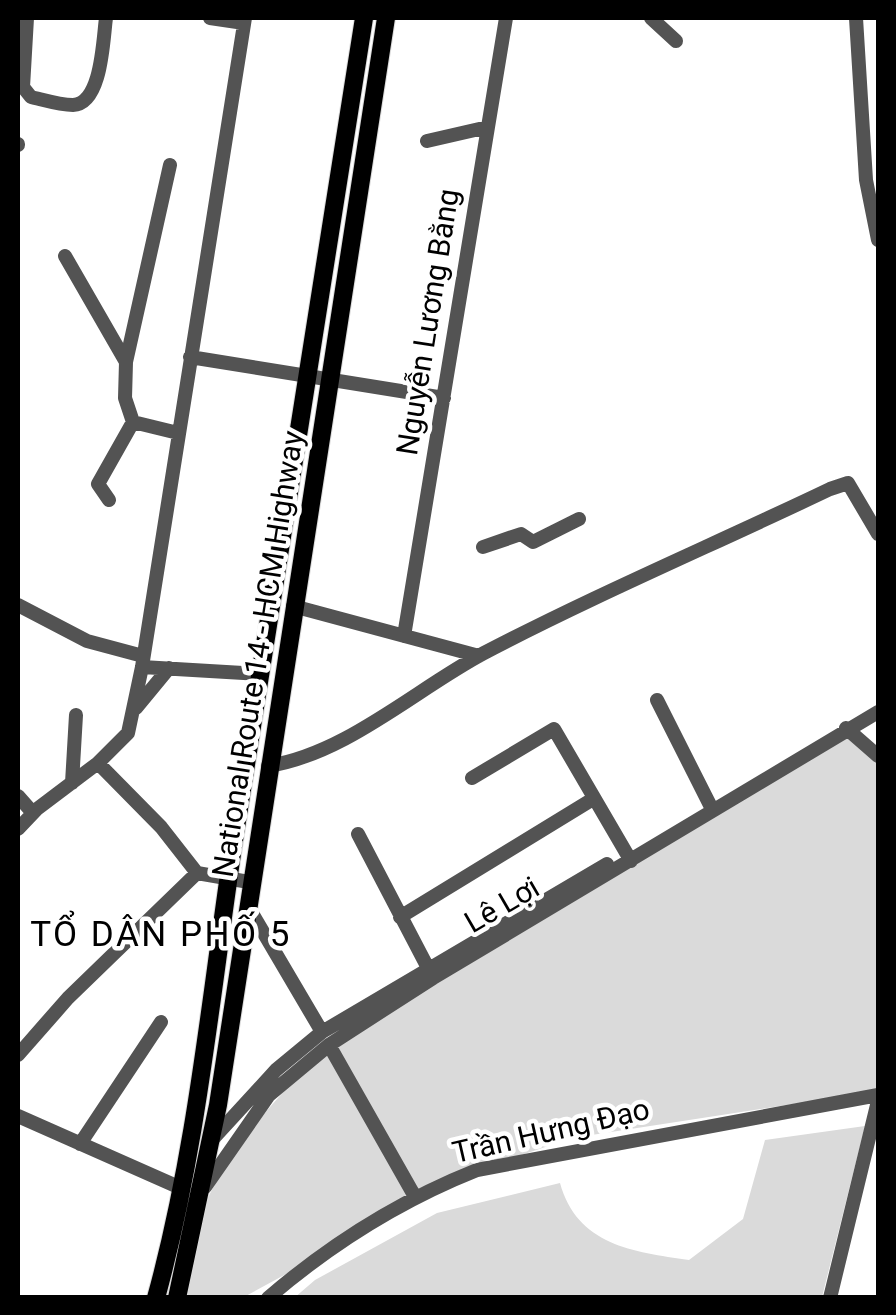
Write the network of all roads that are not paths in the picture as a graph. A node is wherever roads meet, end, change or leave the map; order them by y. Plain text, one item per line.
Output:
1 (27, 18) edge
2 (106, 18) edge
3 (210, 18) edge
4 (364, 18) edge
5 (386, 18) edge
6 (506, 18) edge
7 (651, 18) edge
8 (856, 18) edge
9 (245, 20) edge
10 (676, 41) dead end
11 (488, 126) junction
12 (427, 141) dead end
13 (170, 165) dead end
14 (872, 176) edge
15 (878, 240) edge
16 (65, 256) dead end
17 (190, 357) junction
18 (126, 362) junction
19 (306, 376) junction
20 (330, 380) junction
21 (444, 398) junction
22 (133, 422) junction
23 (178, 433) junction
24 (108, 500) dead end
25 (578, 519) dead end
26 (878, 534) edge
27 (483, 547) dead end
28 (18, 605) edge
29 (293, 606) junction
30 (404, 636) junction
31 (479, 656) junction
32 (142, 661) junction
33 (169, 668) junction
34 (260, 674) junction
35 (657, 700) dead end
36 (132, 712) junction
37 (878, 712) edge
38 (76, 715) dead end
39 (846, 728) junction
40 (878, 756) edge
41 (98, 763) junction
42 (268, 766) junction
43 (472, 778) dead end
44 (72, 784) junction
45 (18, 796) edge
46 (593, 800) junction
47 (710, 805) junction
48 (33, 812) junction
49 (18, 829) edge
50 (358, 834) dead end
51 (629, 858) junction
52 (197, 873) junction
53 (229, 879) junction
54 (248, 891) junction
55 (400, 917) junction
56 (428, 968) junction
57 (161, 1022) dead end
58 (326, 1039) junction
59 (18, 1055) edge
60 (878, 1098) edge
61 (18, 1116) edge
62 (80, 1144) junction
63 (208, 1145) junction
64 (190, 1186) junction
65 (414, 1195) junction
66 (156, 1298) edge
67 (177, 1298) edge
68 (268, 1298) edge
69 (830, 1298) edge

1 - 2 street
3 - 9 street
4 - 19 main road, National Route 14 - HCM Highway
5 - 20 main road, National Route 14 - HCM Highway
6 - 11 street, Nguyễn Lương Bằng
7 - 10 street
8 - 14 street
9 - 17 street
11 - 12 street
11 - 21 street, Nguyễn Lương Bằng
13 - 18 street
14 - 15 street
16 - 18 street
17 - 19 street
17 - 23 street
18 - 22 street
19 - 20 street
19 - 34 main road, National Route 14 - HCM Highway
20 - 21 street
20 - 29 main road, National Route 14 - HCM Highway
21 - 30 street, Nguyễn Lương Bằng
22 - 23 street
22 - 24 street
23 - 32 street
25 - 27 street
26 - 31 street
28 - 32 street
29 - 30 street
29 - 42 main road, National Route 14 - HCM Highway
30 - 31 street
31 - 42 street
32 - 33 street
32 - 36 street
33 - 34 street
33 - 36 street
34 - 53 main road, National Route 14 - HCM Highway
35 - 47 street
36 - 41 street
37 - 39 street, Lê Lợi
38 - 44 street
39 - 40 street
39 - 47 street
39 - 51 street, Lê Lợi
41 - 44 street
41 - 52 street
42 - 54 main road, National Route 14 - HCM Highway
43 - 46 street
44 - 48 street
45 - 48 street
46 - 51 street
46 - 55 street
47 - 51 street
48 - 49 street
50 - 55 street
51 - 56 street
51 - 58 street, Lê Lợi
52 - 53 street
52 - 59 street
53 - 54 street
53 - 64 main road, National Route 14 - HCM Highway
54 - 58 street
54 - 63 main road, National Route 14 - HCM Highway
55 - 56 street
56 - 58 street
57 - 62 street
58 - 63 street
58 - 64 street, Lê Lợi
58 - 65 street
60 - 65 street, Trần Hưng Đạo
60 - 69 street
61 - 62 street
62 - 64 street
63 - 64 main road
63 - 64 main road, National Route 14 - HCM Highway
64 - 66 main road, National Route 14 - HCM Highway
64 - 67 main road, National Route 14 - HCM Highway
65 - 68 street, Trần Hưng Đạo

